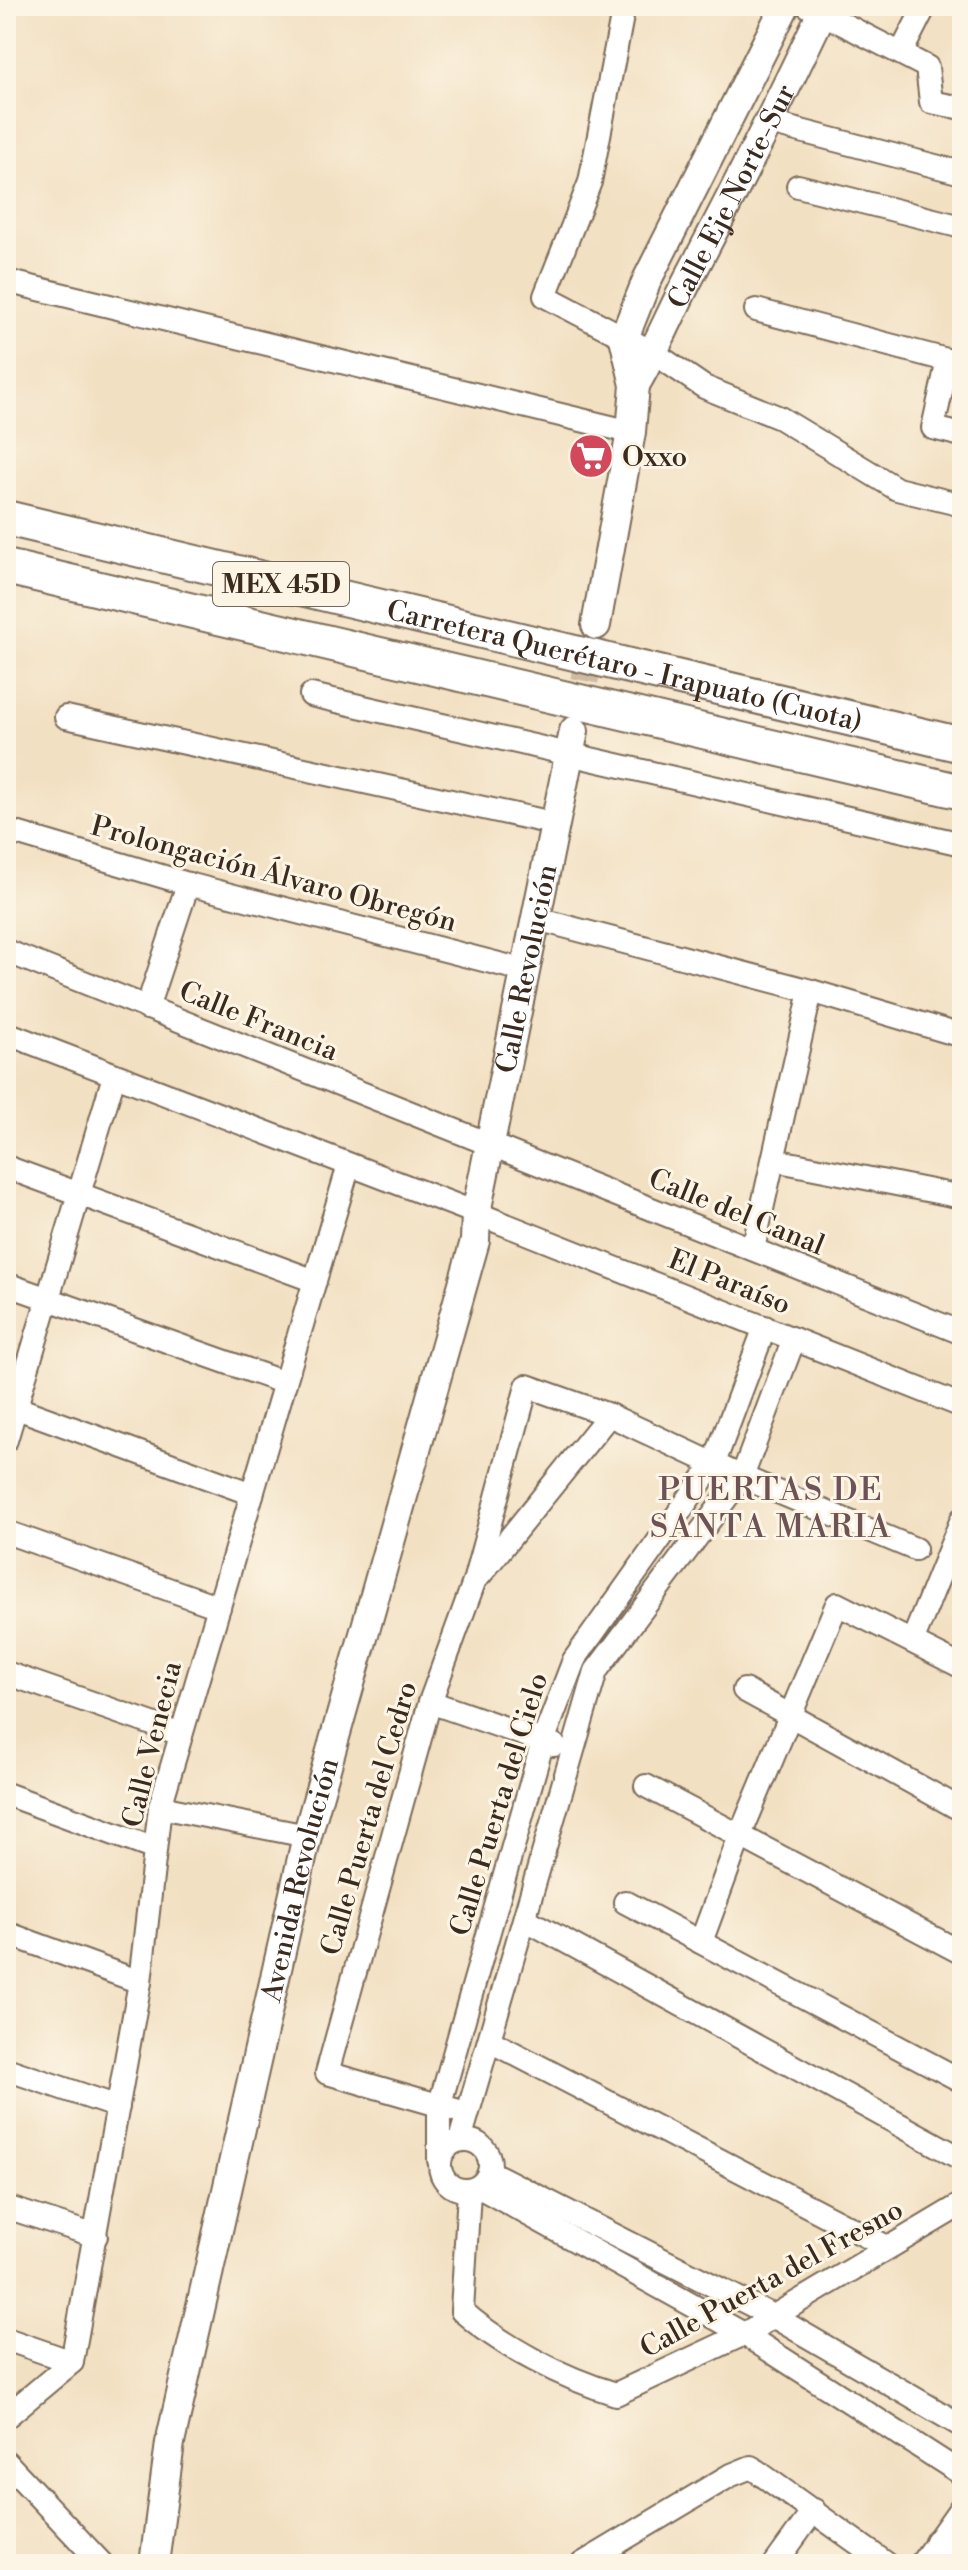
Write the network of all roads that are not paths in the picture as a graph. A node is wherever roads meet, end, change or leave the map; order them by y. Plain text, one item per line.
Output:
1 (624, 6) edge
2 (785, 6) edge
3 (925, 6) edge
4 (818, 9) edge
5 (901, 53) junction
6 (962, 108) edge
7 (770, 123) junction
8 (962, 173) edge
9 (798, 186) dead end
10 (962, 227) edge
11 (6, 281) edge
12 (756, 310) dead end
13 (624, 338) junction
14 (654, 353) junction
15 (955, 362) edge
16 (635, 385) junction
17 (631, 432) junction
18 (962, 435) edge
19 (962, 505) edge
20 (6, 518) edge
21 (6, 567) edge
22 (596, 625) tunnel mouth
23 (311, 695) dead end
24 (66, 717) dead end
25 (572, 743) junction
26 (962, 745) edge
27 (962, 792) edge
28 (557, 824) junction
29 (6, 830) edge
30 (962, 844) edge
31 (188, 884) junction
32 (537, 919) junction
33 (6, 951) edge
34 (526, 971) junction
35 (811, 991) junction
36 (147, 1008) junction
37 (6, 1033) edge
38 (962, 1036) edge
39 (114, 1076) junction
40 (489, 1150) junction
41 (774, 1160) junction
42 (349, 1165) junction
43 (6, 1167) edge
44 (80, 1193) junction
45 (962, 1197) edge
46 (476, 1209) junction
47 (753, 1249) junction
48 (315, 1281) junction
49 (6, 1284) edge
50 (48, 1299) junction
51 (765, 1327) junction
52 (962, 1333) edge
53 (794, 1339) junction
54 (285, 1383) junction
55 (11, 1406) edge
56 (962, 1406) edge
57 (609, 1415) junction
58 (6, 1440) edge
59 (714, 1463) junction
60 (742, 1477) junction
61 (252, 1494) junction
62 (962, 1519) edge
63 (6, 1532) edge
64 (915, 1549) dead end
65 (474, 1582) junction
66 (219, 1607) junction
67 (913, 1640) junction
68 (962, 1667) edge
69 (6, 1673) edge
70 (744, 1690) dead end
71 (430, 1702) junction
72 (791, 1715) junction
73 (181, 1734) junction
74 (543, 1741) junction
75 (570, 1751) junction
76 (646, 1786) dead end
77 (6, 1794) edge
78 (160, 1807) junction
79 (962, 1810) edge
80 (741, 1833) junction
81 (307, 1836) junction
82 (155, 1849) junction
83 (625, 1902) dead end
84 (525, 1919) junction
85 (6, 1933) edge
86 (701, 1942) junction
87 (962, 1953) edge
88 (140, 1982) junction
89 (490, 2041) junction
90 (6, 2069) edge
91 (962, 2081) edge
92 (118, 2107) junction
93 (439, 2107) junction
94 (466, 2113) junction
95 (460, 2140) junction
96 (962, 2159) edge
97 (439, 2160) junction
98 (479, 2183) junction
99 (962, 2204) edge
100 (6, 2207) edge
101 (96, 2236) junction
102 (887, 2247) junction
103 (771, 2315) junction
104 (744, 2334) junction
105 (6, 2339) edge
106 (72, 2362) junction
107 (6, 2417) edge
108 (962, 2426) edge
109 (6, 2462) edge
110 (962, 2474) edge
111 (962, 2506) edge
112 (814, 2510) junction
113 (936, 2541) junction
114 (962, 2559) edge
115 (102, 2564) edge
116 (154, 2564) edge
117 (582, 2564) edge
118 (775, 2564) edge
119 (887, 2564) edge
120 (921, 2564) edge

1 - 13 street
2 - 13 main road, Calle Eje Norte-Sur
3 - 5 street
4 - 5 street
4 - 7 main road, Calle Eje Norte-Sur
5 - 6 street
7 - 8 street
7 - 14 main road, Calle Eje Norte-Sur
9 - 10 street
11 - 17 street
12 - 15 street
13 - 14 street
13 - 16 main road, Calle Eje Norte-Sur
14 - 16 main road, Calle Eje Norte-Sur
14 - 19 street
15 - 18 street
16 - 17 main road, Calle Eje Norte-Sur
17 - 22 main road, Calle Eje Norte-Sur
20 - 26 highway, Carretera Querétaro - Irapuato (Cuota) / MEX 45D
21 - 27 highway, Carretera Querétaro - Irapuato (Cuota) / MEX 45D
23 - 25 street
24 - 28 street
25 - 28 main road, Calle Revolución
25 - 30 street
28 - 32 main road, Calle Revolución
29 - 31 street, Prolongación Álvaro Obregón
31 - 34 street, Prolongación Álvaro Obregón
31 - 36 street
32 - 34 main road, Calle Revolución
32 - 35 street
33 - 36 street, Calle Francia
34 - 40 main road, Calle Revolución
35 - 38 street
35 - 41 street
36 - 40 street, Calle Francia
37 - 39 street
39 - 42 street
39 - 44 street
40 - 46 main road, Calle Revolución
40 - 47 street, Calle del Canal
41 - 45 street
41 - 47 street
42 - 46 street
42 - 48 street, Calle Venecia
43 - 44 street
44 - 48 street
44 - 50 street
46 - 51 street, El Paraíso
46 - 81 main road, Avenida Revolución
47 - 52 street, Calle del Canal
48 - 54 street, Calle Venecia
49 - 50 street
50 - 54 street
50 - 55 street
51 - 53 street, El Paraíso
51 - 59 street, Calle Puerta del Cielo
53 - 56 street, El Paraíso
53 - 60 street, Calle Puerta del Cielo
54 - 61 street, Calle Venecia
55 - 58 street
55 - 61 street
57 - 59 street
57 - 65 street, Calle Puerta del Cedro
57 - 65 street, Calle Puerta del Cedro
59 - 60 street
59 - 74 street, Calle Puerta del Cielo
60 - 64 street
60 - 75 street, Calle Puerta del Cielo
61 - 66 street, Calle Venecia
62 - 67 street
63 - 66 street
65 - 71 street, Calle Puerta del Cedro
66 - 73 street, Calle Venecia
67 - 68 street
67 - 72 street
69 - 73 street
70 - 72 street
71 - 74 street
71 - 93 street, Calle Puerta del Cedro
72 - 79 street
72 - 80 street
73 - 78 street, Calle Venecia
74 - 75 street
74 - 93 street, Calle Puerta del Cielo
75 - 84 street, Calle Puerta del Cielo
76 - 80 street
77 - 82 street
78 - 81 street
78 - 82 street, Calle Venecia
80 - 86 street
80 - 87 street
81 - 116 main road, Avenida Revolución
82 - 88 street, Calle Venecia
83 - 86 street
84 - 89 street, Calle Puerta del Cielo
84 - 96 street
85 - 88 street
86 - 91 street
88 - 92 street, Calle Venecia
89 - 94 street, Calle Puerta del Cielo
89 - 102 street
90 - 92 street
92 - 101 street, Calle Venecia
93 - 94 street
93 - 97 street, Calle Puerta del Cielo
94 - 95 street, Calle Puerta del Cielo
95 - 97 street
95 - 98 street
97 - 98 street
98 - 103 street
98 - 104 street
98 - 104 street, Calle Puerta del Fresno
99 - 102 street, Calle Puerta del Fresno
100 - 101 street
101 - 106 street, Calle Venecia
102 - 103 street, Calle Puerta del Fresno
103 - 104 street, Calle Puerta del Fresno
103 - 108 street
104 - 110 street
105 - 106 street
106 - 107 street
109 - 115 street
111 - 113 street
112 - 117 street
112 - 118 street
112 - 119 street
113 - 114 street
113 - 120 street

